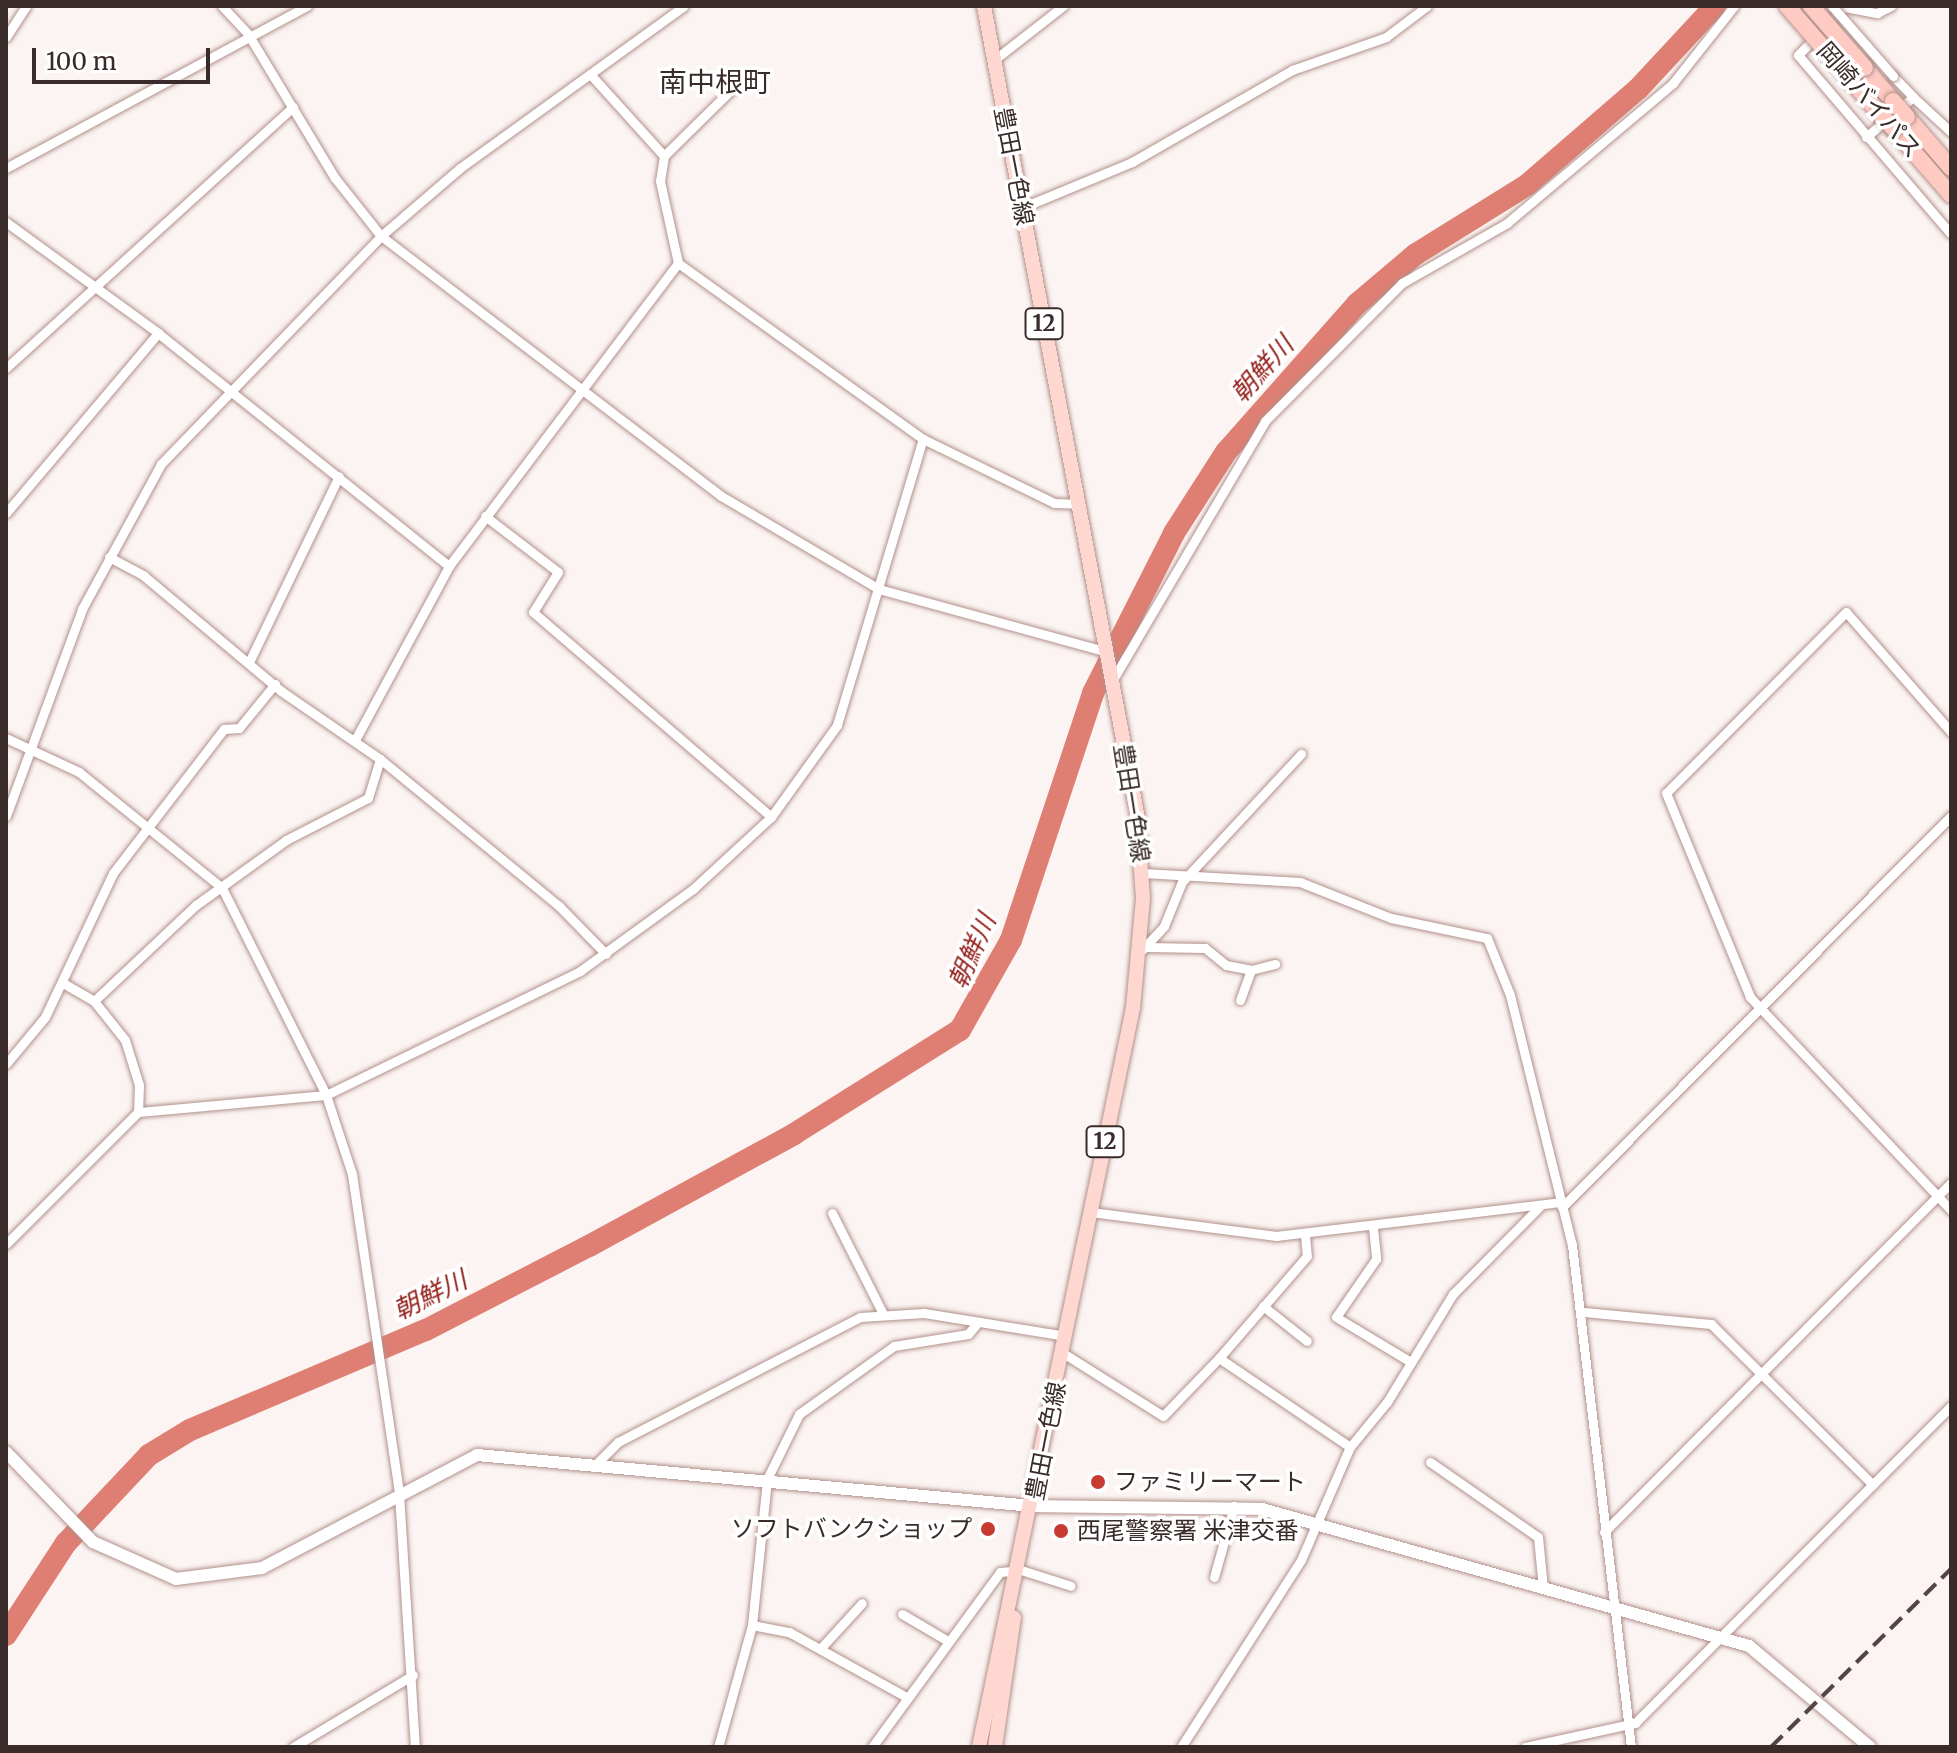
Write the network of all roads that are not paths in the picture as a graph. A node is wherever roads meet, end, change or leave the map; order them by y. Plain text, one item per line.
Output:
1 (26, 6) edge
2 (222, 6) edge
3 (307, 6) edge
4 (684, 6) edge
5 (984, 6) edge
6 (1063, 6) edge
7 (1427, 6) edge
8 (1734, 6) edge
9 (1787, 6) edge
10 (1811, 6) edge
11 (1832, 6) edge
12 (1845, 6) edge
13 (1891, 6) edge
14 (290, 9) edge
15 (10, 24) edge
16 (248, 34) junction
17 (6, 37) edge
18 (994, 60) junction
19 (590, 74) junction
20 (745, 76) dead end
21 (1913, 97) junction
22 (293, 107) junction
23 (1900, 123) junction
24 (1951, 132) edge
25 (1866, 137) junction
26 (664, 156) junction
27 (6, 168) edge
28 (1951, 168) edge
29 (1951, 195) edge
30 (1021, 208) junction
31 (6, 222) edge
32 (1951, 234) edge
33 (381, 236) junction
34 (678, 263) junction
35 (95, 288) junction
36 (158, 333) junction
37 (6, 368) edge
38 (581, 391) junction
39 (230, 392) junction
40 (923, 439) junction
41 (339, 476) junction
42 (1079, 504) junction
43 (6, 513) edge
44 (485, 516) junction
45 (109, 557) junction
46 (449, 566) junction
47 (879, 589) junction
48 (1106, 646) junction
49 (250, 660) junction
50 (1111, 679) junction
51 (275, 684) junction
52 (1951, 732) edge
53 (6, 738) edge
54 (355, 740) junction
55 (34, 751) junction
56 (1301, 754) dead end
57 (380, 759) junction
58 (8, 804) edge
59 (6, 816) edge
60 (1951, 816) edge
61 (771, 817) junction
62 (148, 824) junction
63 (1143, 873) junction
64 (1190, 874) junction
65 (222, 888) junction
66 (1144, 949) junction
67 (606, 954) junction
68 (1275, 964) dead end
69 (1251, 970) junction
70 (63, 983) junction
71 (1240, 1000) dead end
72 (94, 1001) junction
73 (1759, 1007) junction
74 (6, 1064) edge
75 (326, 1095) junction
76 (138, 1112) junction
77 (1951, 1183) edge
78 (1938, 1196) junction
79 (1561, 1204) junction
80 (1539, 1207) junction
81 (1951, 1210) edge
82 (1091, 1212) junction
83 (832, 1213) dead end
84 (1373, 1228) junction
85 (1305, 1235) junction
86 (6, 1244) edge
87 (1263, 1306) junction
88 (882, 1312) junction
89 (1583, 1312) junction
90 (978, 1322) junction
91 (1066, 1336) junction
92 (1307, 1341) dead end
93 (1063, 1353) junction
94 (1219, 1358) junction
95 (1411, 1362) junction
96 (1762, 1375) junction
97 (1951, 1406) edge
98 (1350, 1447) junction
99 (6, 1452) edge
100 (598, 1462) junction
101 (1430, 1462) dead end
102 (767, 1479) junction
103 (1873, 1485) junction
104 (399, 1494) junction
105 (1032, 1506) junction
106 (1234, 1506) junction
107 (1314, 1524) junction
108 (1604, 1532) junction
109 (1021, 1570) junction
110 (1214, 1577) dead end
111 (1071, 1586) dead end
112 (1543, 1588) junction
113 (1014, 1601) junction
114 (862, 1603) dead end
115 (1612, 1606) junction
116 (902, 1614) dead end
117 (752, 1625) junction
118 (1722, 1636) junction
119 (948, 1641) junction
120 (820, 1649) junction
121 (413, 1675) junction
122 (908, 1698) junction
123 (1628, 1727) junction
124 (293, 1747) edge
125 (415, 1747) edge
126 (718, 1747) edge
127 (872, 1747) edge
128 (979, 1747) edge
129 (995, 1747) edge
130 (1181, 1747) edge
131 (1525, 1747) edge
132 (1631, 1747) edge
133 (1870, 1747) edge

1 - 15 street
2 - 16 street
3 - 14 street
4 - 19 street
5 - 18 main road, 豊田一色線 / 12
6 - 18 street
7 - 30 street
8 - 50 street
9 - 23 highway, 岡崎バイパス, bridge
10 - 23 highway, 岡崎バイパス, bridge
11 - 21 street, bridge
12 - 13 street
12 - 25 street
14 - 16 street
15 - 17 street
16 - 22 street
16 - 27 street
18 - 30 main road, 豊田一色線 / 12
19 - 26 street
19 - 33 street
20 - 26 street
21 - 24 street
21 - 25 street
22 - 33 street
22 - 35 street
23 - 28 highway, 岡崎バイパス
23 - 29 highway, 岡崎バイパス
25 - 32 street
26 - 34 street
30 - 42 main road, 豊田一色線 / 12
31 - 35 street
33 - 38 street
33 - 39 street
34 - 38 street
34 - 40 street
35 - 36 street
35 - 37 street
36 - 39 street
36 - 43 street
38 - 44 street
38 - 47 street
39 - 41 street
39 - 45 street
40 - 42 street
40 - 47 street
41 - 46 street
41 - 49 street
42 - 48 main road, 豊田一色線 / 12
44 - 46 street
44 - 61 street
45 - 49 street
45 - 55 street
46 - 54 street
47 - 48 street
47 - 61 street
48 - 50 main road, 豊田一色線 / 12
49 - 51 street
50 - 63 main road, 豊田一色線 / 12
51 - 54 street
51 - 62 street
52 - 73 street
53 - 55 street
54 - 57 street
55 - 58 street
55 - 62 street
56 - 64 street
57 - 65 street
57 - 67 street
58 - 59 street
60 - 73 street
61 - 67 street
62 - 65 street
62 - 70 street
63 - 64 street
63 - 66 main road, 豊田一色線 / 12
64 - 66 street
64 - 79 street
65 - 72 street
65 - 75 street
66 - 69 street
66 - 82 main road, 豊田一色線 / 12
67 - 75 street
68 - 69 street
69 - 71 street
70 - 72 street
70 - 74 street
72 - 76 street
73 - 78 street
73 - 79 street
75 - 76 street
75 - 104 street
76 - 86 street
77 - 78 street
78 - 81 street
78 - 96 street
79 - 80 street
79 - 89 street
80 - 84 street
80 - 95 street
82 - 85 street
82 - 91 main road, 豊田一色線 / 12
83 - 88 street
84 - 85 street
84 - 95 street
85 - 87 street
87 - 92 street
87 - 94 street
88 - 90 street
88 - 100 street
89 - 96 street
89 - 108 street
90 - 91 street
90 - 102 street
91 - 93 main road, 豊田一色線 / 12
93 - 94 street
93 - 105 main road, 豊田一色線 / 12
94 - 98 street
95 - 98 street
96 - 103 street
96 - 108 street
97 - 103 street
98 - 107 street
99 - 104 street
100 - 102 street
100 - 104 street
101 - 112 street
102 - 105 street
102 - 117 street
103 - 118 street
104 - 121 street
105 - 106 street
105 - 109 main road, 豊田一色線 / 12
106 - 107 street
106 - 110 street
107 - 112 street
107 - 130 street
108 - 115 street
109 - 111 street
109 - 113 main road, 豊田一色線 / 12
109 - 119 street
112 - 115 street
113 - 128 main road, 豊田一色線 / 12
113 - 129 main road, 豊田一色線 / 12
114 - 120 street
115 - 118 street
115 - 123 street
116 - 119 street
117 - 120 street
117 - 126 street
118 - 123 street
118 - 133 street
119 - 122 street
120 - 122 street
121 - 124 street
121 - 125 street
122 - 127 street
123 - 131 street
123 - 132 street

